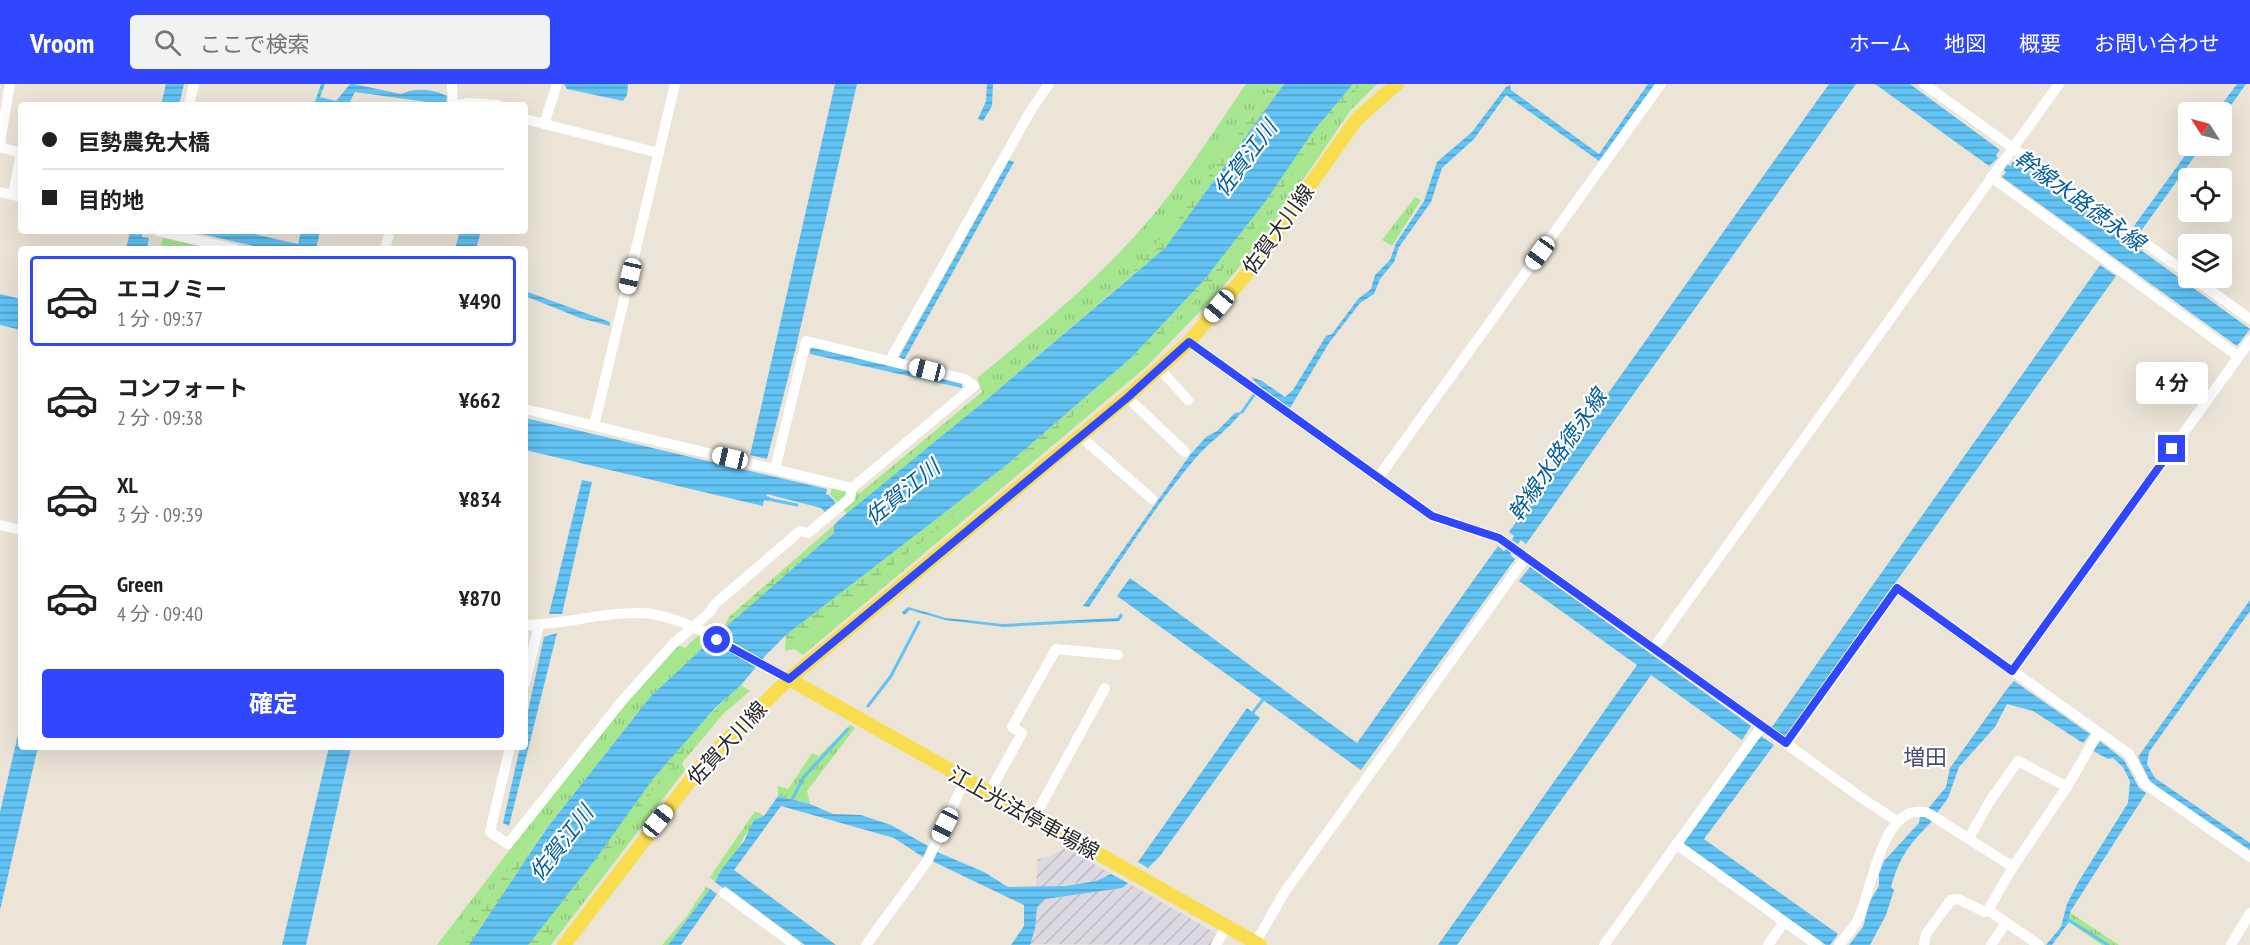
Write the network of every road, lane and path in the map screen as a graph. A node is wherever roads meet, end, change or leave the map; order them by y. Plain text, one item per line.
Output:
1 (10, 84) edge
2 (194, 84) edge
3 (452, 84) edge
4 (557, 84) edge
5 (675, 84) edge
6 (1049, 84) edge
7 (1397, 84) edge
8 (1661, 84) edge
9 (1924, 84) edge
10 (2059, 84) edge
11 (190, 102) edge
12 (453, 102) edge
13 (528, 120) edge
14 (544, 124) junction
15 (0, 142) edge
16 (2013, 147) junction
17 (18, 152) edge
18 (659, 153) junction
19 (1991, 177) junction
20 (0, 192) edge
21 (17, 196) edge
22 (172, 234) edge
23 (222, 246) edge
24 (2178, 267) edge
25 (2207, 288) edge
26 (2250, 319) edge
27 (1189, 342) junction
28 (2248, 344) edge
29 (2238, 356) junction
30 (890, 360) junction
31 (1160, 369) junction
32 (1127, 398) junction
33 (1188, 400) dead end
34 (528, 410) edge
35 (594, 426) junction
36 (1080, 436) junction
37 (1185, 452) dead end
38 (775, 469) junction
39 (1378, 478) junction
40 (852, 488) junction
41 (1152, 499) dead end
42 (0, 525) edge
43 (18, 529) edge
44 (1526, 557) junction
45 (528, 625) edge
46 (539, 625) junction
47 (695, 629) junction
48 (1653, 649) junction
49 (1118, 655) dead end
50 (528, 671) edge
51 (2012, 671) junction
52 (789, 679) junction
53 (1105, 688) dead end
54 (1762, 726) junction
55 (2098, 733) junction
56 (1786, 743) junction
57 (509, 750) edge
58 (965, 780) junction
59 (2067, 787) junction
60 (989, 793) junction
61 (1034, 818) junction
62 (1897, 821) junction
63 (1969, 838) junction
64 (1676, 844) junction
65 (2250, 857) edge
66 (2013, 867) junction
67 (724, 892) dead end
68 (1988, 910) junction
69 (2250, 913) edge
70 (1784, 922) junction
71 (2006, 923) junction
72 (1227, 926) junction
73 (1841, 942) edge
74 (1258, 944) edge
75 (564, 945) edge
76 (795, 945) edge
77 (866, 945) edge
78 (1216, 945) edge
79 (1604, 945) edge
80 (1768, 945) edge
81 (1817, 945) edge
82 (1924, 945) edge
83 (1991, 945) edge
84 (2039, 945) edge
85 (2231, 945) edge

1 - 15 street
2 - 11 street
3 - 12 street
4 - 14 street
5 - 18 street
6 - 30 street
7 - 27 main road, 佐賀大川線
8 - 39 street
9 - 16 street
10 - 16 street
13 - 14 street
14 - 18 street
15 - 17 street
16 - 19 street
16 - 24 street
18 - 35 street
19 - 29 street
19 - 48 street
20 - 21 street
22 - 23 street
25 - 26 street
27 - 31 main road, 佐賀大川線
27 - 39 street
28 - 29 street
29 - 51 street
30 - 38 street
30 - 40 street
31 - 32 main road, 佐賀大川線
31 - 33 street
32 - 36 main road, 佐賀大川線
32 - 37 street
34 - 35 street
35 - 38 street
36 - 41 street
36 - 52 main road, 佐賀大川線
38 - 40 street
39 - 44 street
40 - 47 street
42 - 43 street
44 - 48 street
44 - 74 street
45 - 46 street
46 - 47 street
46 - 50 street
47 - 52 street
47 - 57 street
48 - 54 street
49 - 60 street
51 - 55 street
51 - 56 street
52 - 58 main road, 江上光法停車場線
52 - 75 main road, 佐賀大川線
53 - 61 street
54 - 56 street
54 - 64 street
55 - 59 street
55 - 65 street
56 - 62 street
58 - 60 main road, 江上光法停車場線
58 - 77 street
59 - 63 street
59 - 66 street
60 - 61 main road, 江上光法停車場線
61 - 72 main road, 江上光法停車場線
62 - 63 street
62 - 73 street
63 - 66 street
64 - 70 street
64 - 79 street
66 - 68 street
67 - 76 street
68 - 71 street
68 - 82 street
69 - 85 street
70 - 80 street
70 - 81 street
71 - 83 street
71 - 84 street
72 - 74 main road, 江上光法停車場線
72 - 78 street

